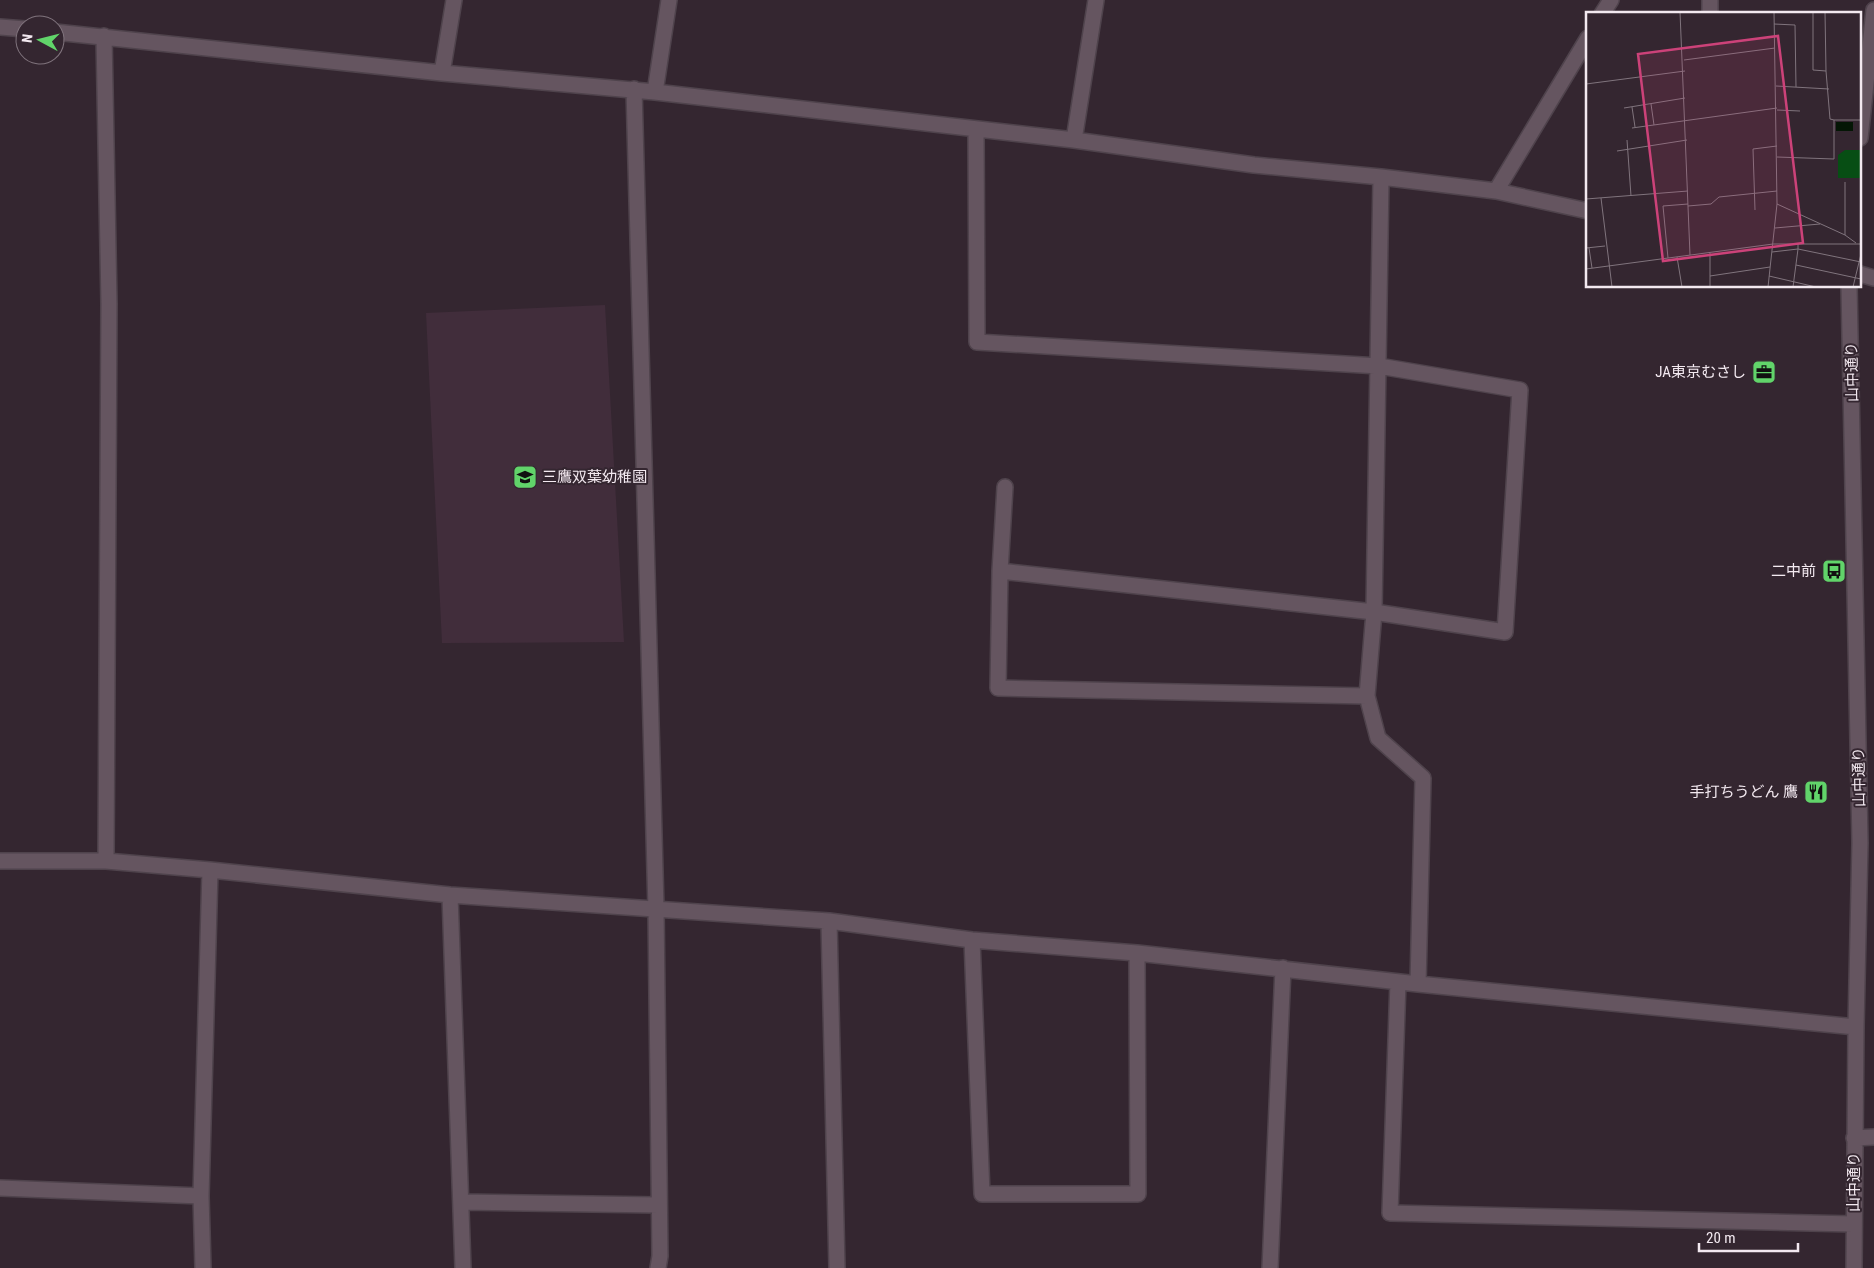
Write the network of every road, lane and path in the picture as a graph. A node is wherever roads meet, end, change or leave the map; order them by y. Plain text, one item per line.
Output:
1 (454, 0) edge
2 (670, 0) edge
3 (1096, 0) edge
4 (1611, 0) edge
5 (1874, 10) edge
6 (1603, 12) edge
7 (0, 27) edge
8 (15, 28) edge
9 (65, 33) edge
10 (104, 36) junction
11 (1586, 41) edge
12 (1873, 45) edge
13 (442, 74) junction
14 (634, 89) junction
15 (655, 92) junction
16 (1862, 124) edge
17 (976, 129) junction
18 (1074, 140) junction
19 (1381, 177) junction
20 (1496, 191) junction
21 (1586, 211) edge
22 (1849, 288) edge
23 (1379, 366) junction
24 (1005, 487) dead end
25 (1000, 571) junction
26 (1374, 612) junction
27 (1367, 696) junction
28 (1867, 843) edge
29 (0, 861) edge
30 (106, 861) junction
31 (210, 870) junction
32 (450, 895) junction
33 (656, 909) junction
34 (829, 922) junction
35 (972, 940) junction
36 (1137, 953) junction
37 (1283, 968) junction
38 (1398, 982) junction
39 (1418, 984) junction
40 (1856, 1027) junction
41 (1854, 1138) junction
42 (1874, 1138) edge
43 (0, 1188) edge
44 (201, 1196) junction
45 (461, 1202) junction
46 (658, 1205) junction
47 (1853, 1224) junction
48 (202, 1268) edge
49 (464, 1268) edge
50 (658, 1268) edge
51 (837, 1268) edge
52 (1270, 1268) edge
53 (1854, 1268) edge

1 - 13 street
2 - 15 street
3 - 18 street
4 - 6 street
5 - 12 street
7 - 8 street
9 - 10 street
10 - 13 street
10 - 30 street
11 - 20 street
12 - 16 street
13 - 14 street
14 - 15 street
14 - 33 street
15 - 17 street
17 - 18 street
17 - 23 street
18 - 19 street
19 - 20 street
19 - 23 street
20 - 21 street
22 - 28 street, 山中通り
23 - 26 street
23 - 26 street
24 - 25 street
25 - 26 street
25 - 27 street
26 - 27 street
27 - 39 street
28 - 40 street, 山中通り
29 - 30 street
30 - 31 street
31 - 32 street
31 - 44 street
32 - 33 street
32 - 45 street
33 - 34 street
33 - 46 street
34 - 35 street
34 - 51 street
35 - 36 street
35 - 36 street
36 - 37 street
37 - 38 street
37 - 52 street
38 - 39 street
38 - 47 street
39 - 40 street
40 - 41 street, 山中通り
41 - 42 street
41 - 47 street, 山中通り
43 - 44 street
44 - 48 street
45 - 46 street
45 - 49 street
46 - 50 street
47 - 53 street, 山中通り

